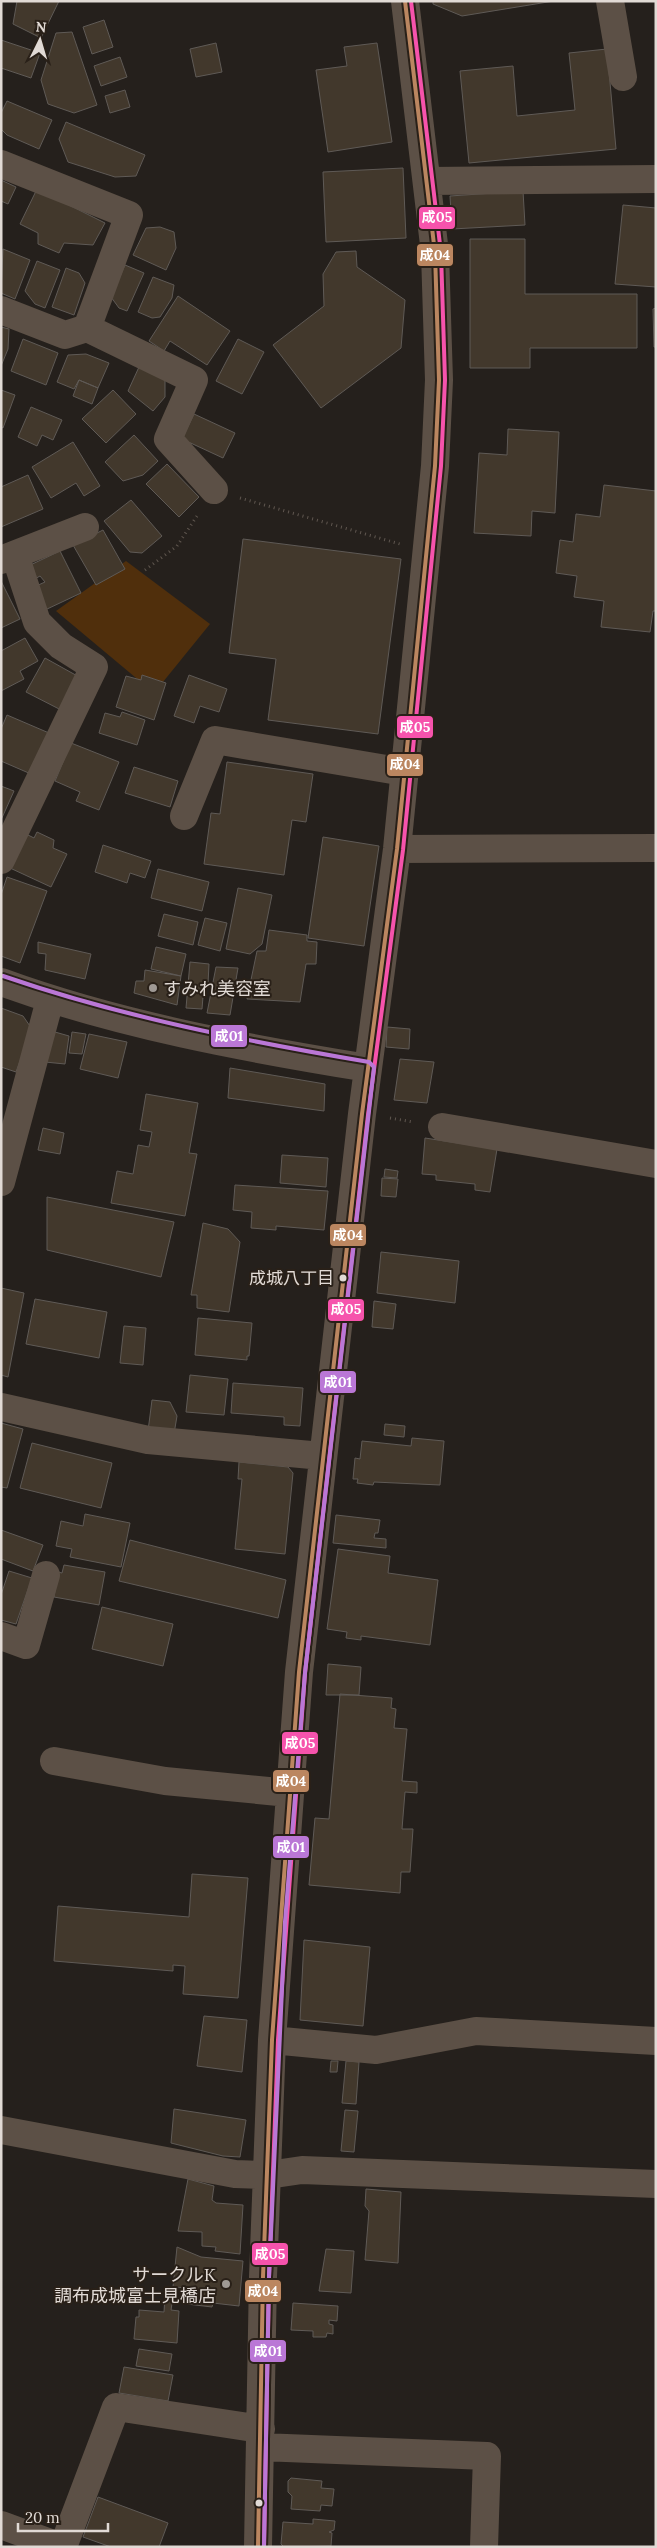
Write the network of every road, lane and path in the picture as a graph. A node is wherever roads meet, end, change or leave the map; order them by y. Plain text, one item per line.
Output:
1 (405, 1) edge
2 (610, 1) edge
3 (623, 77) dead end
4 (1, 164) edge
5 (656, 179) edge
6 (428, 181) junction
7 (1, 310) edge
8 (87, 328) junction
9 (214, 490) junction
10 (85, 527) dead end
11 (428, 552) junction
12 (8, 558) edge
13 (145, 570) dead end
14 (404, 772) junction
15 (184, 816) dead end
16 (656, 848) edge
17 (397, 849) junction
18 (1, 860) edge
19 (1, 982) edge
20 (50, 1000) junction
21 (368, 1068) junction
22 (362, 1114) junction
23 (442, 1127) joint
24 (656, 1164) edge
25 (1, 1182) edge
26 (1, 1406) edge
27 (322, 1456) junction
28 (46, 1575) dead end
29 (1, 1636) edge
30 (54, 1761) dead end
31 (289, 1793) junction
32 (272, 2040) junction
33 (656, 2041) edge
34 (1, 2130) edge
35 (268, 2175) junction
36 (656, 2184) edge
37 (261, 2438) junction
38 (1, 2525) edge
39 (62, 2547) edge
40 (258, 2547) edge
41 (484, 2547) edge

1 - 6 street
2 - 3 street
4 - 8 street
5 - 6 street
6 - 11 street
7 - 8 street
8 - 9 street
9 - 11 path
9 - 13 path
10 - 12 street
11 - 14 street
12 - 18 street
14 - 15 street
14 - 17 street
16 - 17 street
17 - 21 street
19 - 20 street
20 - 21 street
20 - 25 street
21 - 22 street
22 - 23 path
22 - 27 street
23 - 24 street
26 - 27 street
27 - 31 street
28 - 29 street
30 - 31 street
31 - 32 street
32 - 33 street
32 - 35 street
34 - 35 street
35 - 36 street
35 - 37 street
37 - 39 street
37 - 40 street
37 - 41 street
38 - 39 street

